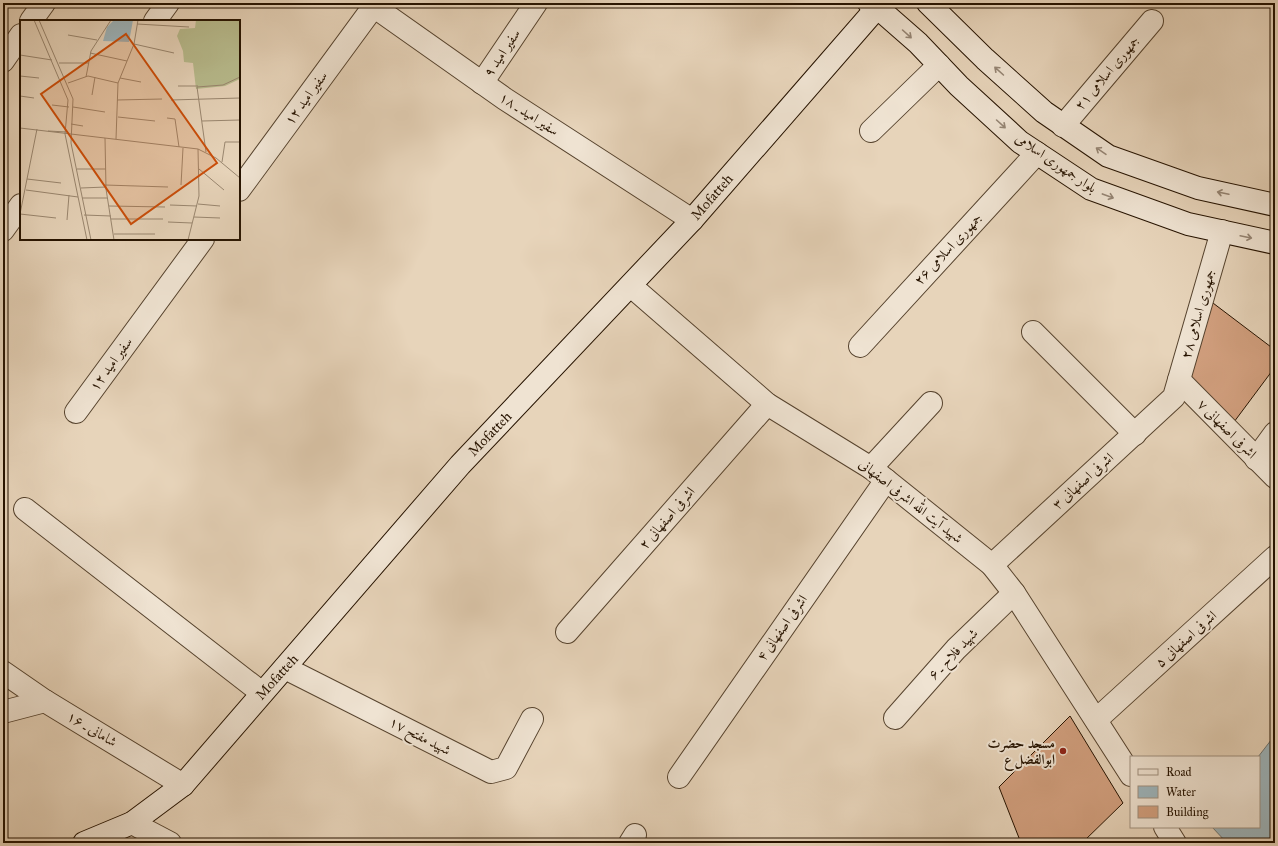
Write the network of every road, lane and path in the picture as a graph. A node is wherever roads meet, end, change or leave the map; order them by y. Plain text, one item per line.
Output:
1 (44, 3) edge
2 (168, 3) edge
3 (536, 3) edge
4 (928, 3) edge
5 (371, 4) edge
6 (879, 4) edge
7 (32, 20) edge
8 (156, 20) edge
9 (1152, 21) dead end
10 (20, 36) edge
11 (3, 61) edge
12 (938, 64) junction
13 (482, 83) junction
14 (1063, 126) junction
15 (871, 131) dead end
16 (1037, 153) junction
17 (240, 189) edge
18 (1275, 204) edge
19 (20, 206) edge
20 (692, 220) junction
21 (3, 230) edge
22 (1222, 232) junction
23 (202, 240) edge
24 (1275, 243) edge
25 (631, 286) junction
26 (1033, 332) dead end
27 (860, 346) dead end
28 (1177, 389) junction
29 (931, 403) dead end
30 (767, 404) junction
31 (76, 412) dead end
32 (1275, 433) edge
33 (1135, 434) junction
34 (1256, 459) junction
35 (878, 474) junction
36 (1275, 478) edge
37 (25, 509) dead end
38 (1275, 557) edge
39 (992, 565) junction
40 (1014, 593) junction
41 (567, 632) dead end
42 (286, 668) junction
43 (3, 672) edge
44 (262, 693) junction
45 (45, 701) junction
46 (3, 712) edge
47 (895, 718) dead end
48 (532, 720) dead end
49 (1096, 720) junction
50 (1130, 772) edge
51 (679, 777) dead end
52 (183, 785) junction
53 (132, 823) junction
54 (1166, 828) edge
55 (84, 843) edge
56 (170, 843) edge
57 (1175, 843) edge

1 - 7 street
2 - 8 street
3 - 13 street, سفیر امید ۹
14 -> 4 street
5 - 13 street, سفیر امید ـ ۱۸
5 - 17 street, سفیر امید ۱۲
6 -> 12 street, بلوار جمهوری اسلامی
6 - 20 street, Mofatteh
9 - 14 street, جمهوری اسلامی ۲۱
10 - 11 street
12 - 15 street
12 -> 16 street, بلوار جمهوری اسلامی
13 - 20 street, سفیر امید ـ ۱۸
18 -> 14 street
16 -> 22 street, بلوار جمهوری اسلامی
16 - 27 street, جمهوری اسلامی ۲۶
19 - 21 street
20 - 25 street, Mofatteh
22 -> 24 street, بلوار جمهوری اسلامی
22 - 28 street, جمهوری اسلامی ۲۸
23 - 31 street, سفیر امید ۱۲
25 - 30 street, شهید آیت الله اشرفی اصفهانی
25 - 42 street, Mofatteh
26 - 33 street
28 - 33 street, اشرفی اصفهانی ۳
28 - 34 street, اشرفی اصفهانی ۷
29 - 35 street, اشرفی اصفهانی ۴
30 - 35 street, شهید آیت الله اشرفی اصفهانی
30 - 41 street, اشرفی اصفهانی ۲
32 - 34 street
33 - 39 street, اشرفی اصفهانی ۳
34 - 36 street, اشرفی اصفهانی ۷
35 - 39 street, شهید آیت الله اشرفی اصفهانی
35 - 51 street, اشرفی اصفهانی ۴
37 - 44 street
38 - 49 street, اشرفی اصفهانی ۵
39 - 40 street, شهید آیت الله اشرفی اصفهانی
40 - 47 street, شهید فلاح ـ ۶
40 - 49 street, شهید آیت الله اشرفی اصفهانی
42 - 44 street, Mofatteh
42 - 48 street, شهید مفتح ۱۷
43 - 45 street, شامانی ـ ۱۶
44 - 52 street, Mofatteh
45 - 46 street
45 - 52 street, شامانی ـ ۱۶
49 - 50 street, شهید آیت الله اشرفی اصفهانی
52 - 53 street, Mofatteh
53 - 55 street, Mofatteh
53 - 56 street
54 - 57 street

